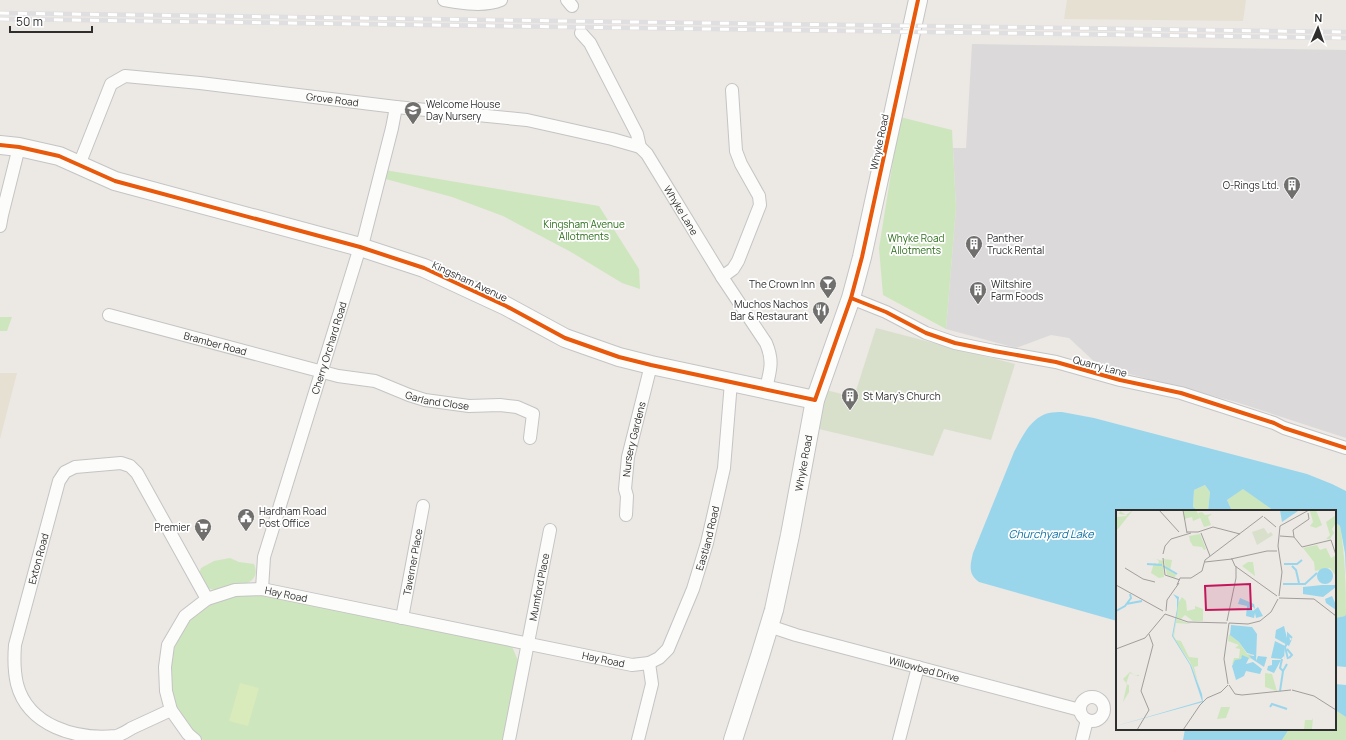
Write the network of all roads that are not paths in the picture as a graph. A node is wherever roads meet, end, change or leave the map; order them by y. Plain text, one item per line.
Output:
1 (444, 0) edge
2 (501, 0) edge
3 (918, 0) edge
4 (581, 34) dead end
5 (732, 90) dead end
6 (396, 107) junction
7 (0, 145) edge
8 (19, 147) junction
9 (640, 147) junction
10 (80, 164) junction
11 (1, 219) edge
12 (360, 247) junction
13 (722, 277) junction
14 (851, 298) junction
15 (109, 314) dead end
16 (651, 365) junction
17 (321, 371) junction
18 (731, 382) junction
19 (766, 390) junction
20 (815, 400) junction
21 (530, 438) dead end
22 (1346, 448) edge
23 (423, 506) dead end
24 (626, 515) dead end
25 (550, 530) dead end
26 (262, 589) junction
27 (207, 599) junction
28 (402, 618) junction
29 (769, 626) junction
30 (528, 643) junction
31 (649, 663) junction
32 (632, 665) joint
33 (918, 667) junction
34 (171, 710) junction
35 (1080, 710) junction
36 (1087, 720) junction
37 (195, 740) edge
38 (509, 740) edge
39 (638, 740) edge
40 (733, 740) edge
41 (899, 740) edge
42 (1082, 740) edge

1 - 2 street
3 - 14 street, Whyke Road
4 - 9 street, Whyke Lane
5 - 13 street
6 - 9 street, Grove Road
6 - 10 street, Grove Road
6 - 12 street, Cherry Orchard Road
7 - 8 street, Kingsham Avenue
8 - 10 street, Kingsham Avenue
8 - 11 street
9 - 13 street, Whyke Lane
10 - 12 street, Kingsham Avenue
12 - 16 street, Kingsham Avenue
12 - 17 street, Cherry Orchard Road
13 - 19 street, Whyke Lane
14 - 20 street, Whyke Road
14 - 22 street, Quarry Lane
15 - 17 street, Bramber Road
16 - 18 street, Kingsham Avenue
16 - 24 street, Nursery Gardens
17 - 21 street, Garland Close
17 - 26 street, Cherry Orchard Road
18 - 19 street, Kingsham Avenue
18 - 31 street, Eastland Road
19 - 20 street, Kingsham Avenue
20 - 29 street, Whyke Road
23 - 28 street, Taverner Place
25 - 30 street, Mumford Place
26 - 27 street, Hay Road
26 - 28 street, Hay Road
27 - 34 street, Hay Road
27 - 34 street, Exton Road
28 - 30 street, Hay Road
29 - 33 street, Willowbed Drive
29 - 40 street, Whyke Road
30 - 32 street, Hay Road
30 - 38 street
31 - 32 street, Eastland Road
31 - 39 street
33 - 35 street, Willowbed Drive
33 - 41 street
34 - 37 street, Hay Road
35 - 36 street
35 - 36 street
36 - 42 street

